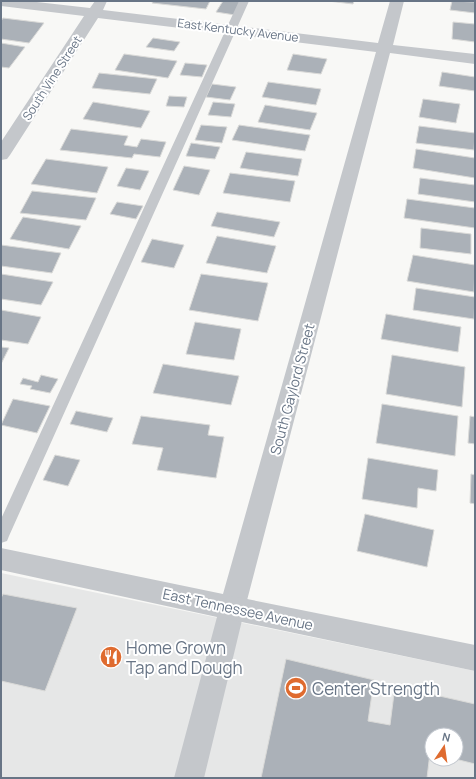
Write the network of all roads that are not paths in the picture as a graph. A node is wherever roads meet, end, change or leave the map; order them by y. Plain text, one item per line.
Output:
1 (244, 1) edge
2 (397, 1) edge
3 (1, 2) edge
4 (98, 7) edge
5 (231, 29) junction
6 (385, 48) junction
7 (475, 59) edge
8 (1, 155) edge
9 (1, 536) edge
10 (1, 559) edge
11 (232, 608) junction
12 (475, 658) edge
13 (189, 778) edge

1 - 5 lane
2 - 6 street, South Gaylord Street
3 - 4 street, East Kentucky Avenue
4 - 5 street, East Kentucky Avenue
4 - 8 street, South Vine Street
5 - 6 street, East Kentucky Avenue
5 - 9 lane
6 - 7 street, East Kentucky Avenue
6 - 11 street, South Gaylord Street
10 - 11 street, East Tennessee Avenue
11 - 12 street, East Tennessee Avenue
11 - 13 street, South Gaylord Street

